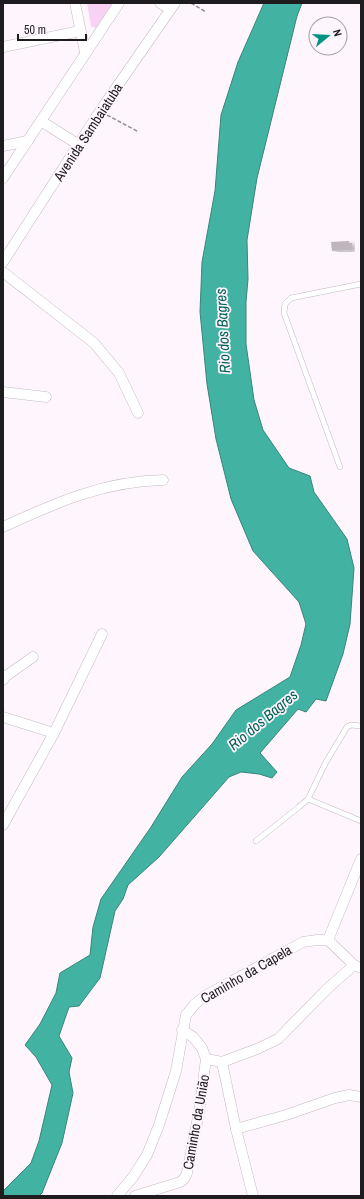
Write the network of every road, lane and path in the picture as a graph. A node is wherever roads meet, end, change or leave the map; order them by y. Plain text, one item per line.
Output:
1 (75, 3) edge
2 (119, 3) edge
3 (160, 3) edge
4 (191, 3) edge
5 (172, 6) edge
6 (206, 12) dead end
7 (80, 31) junction
8 (3, 47) edge
9 (86, 52) junction
10 (100, 111) junction
11 (41, 122) junction
12 (137, 131) dead end
13 (28, 141) junction
14 (79, 144) junction
15 (3, 146) edge
16 (3, 178) edge
17 (3, 262) edge
18 (3, 272) edge
19 (361, 284) edge
20 (3, 392) edge
21 (46, 397) dead end
22 (138, 413) dead end
23 (340, 467) dead end
24 (163, 480) dead end
25 (3, 527) edge
26 (102, 634) dead end
27 (33, 657) dead end
28 (3, 680) edge
29 (3, 717) edge
30 (361, 726) edge
31 (54, 733) junction
32 (308, 799) junction
33 (361, 821) edge
34 (3, 825) edge
35 (256, 841) dead end
36 (361, 859) edge
37 (328, 940) junction
38 (357, 966) edge
39 (182, 1030) junction
40 (206, 1059) junction
41 (222, 1062) junction
42 (361, 1097) edge
43 (236, 1129) junction
44 (117, 1196) edge
45 (135, 1196) edge
46 (253, 1196) edge

1 - 7 street
2 - 9 street
3 - 5 street
4 - 6 path
5 - 10 street, Avenida Sambaiatuba
7 - 8 street
7 - 9 street
9 - 11 street
10 - 12 path
10 - 14 street, Avenida Sambaiatuba
11 - 13 street
11 - 14 street
13 - 15 street
13 - 16 street
14 - 17 street, Avenida Sambaiatuba
18 - 22 street
19 - 23 lane
20 - 21 street
24 - 25 street
26 - 31 street
27 - 28 street
29 - 31 street
30 - 32 lane
31 - 34 street
32 - 33 lane
32 - 35 lane
36 - 37 street
37 - 38 street
37 - 39 street, Caminho da Capela
38 - 41 street
39 - 40 street
39 - 44 street, Caminho da Capela
40 - 41 street
40 - 45 street, Caminho da União
41 - 43 street
42 - 43 street
43 - 46 street

